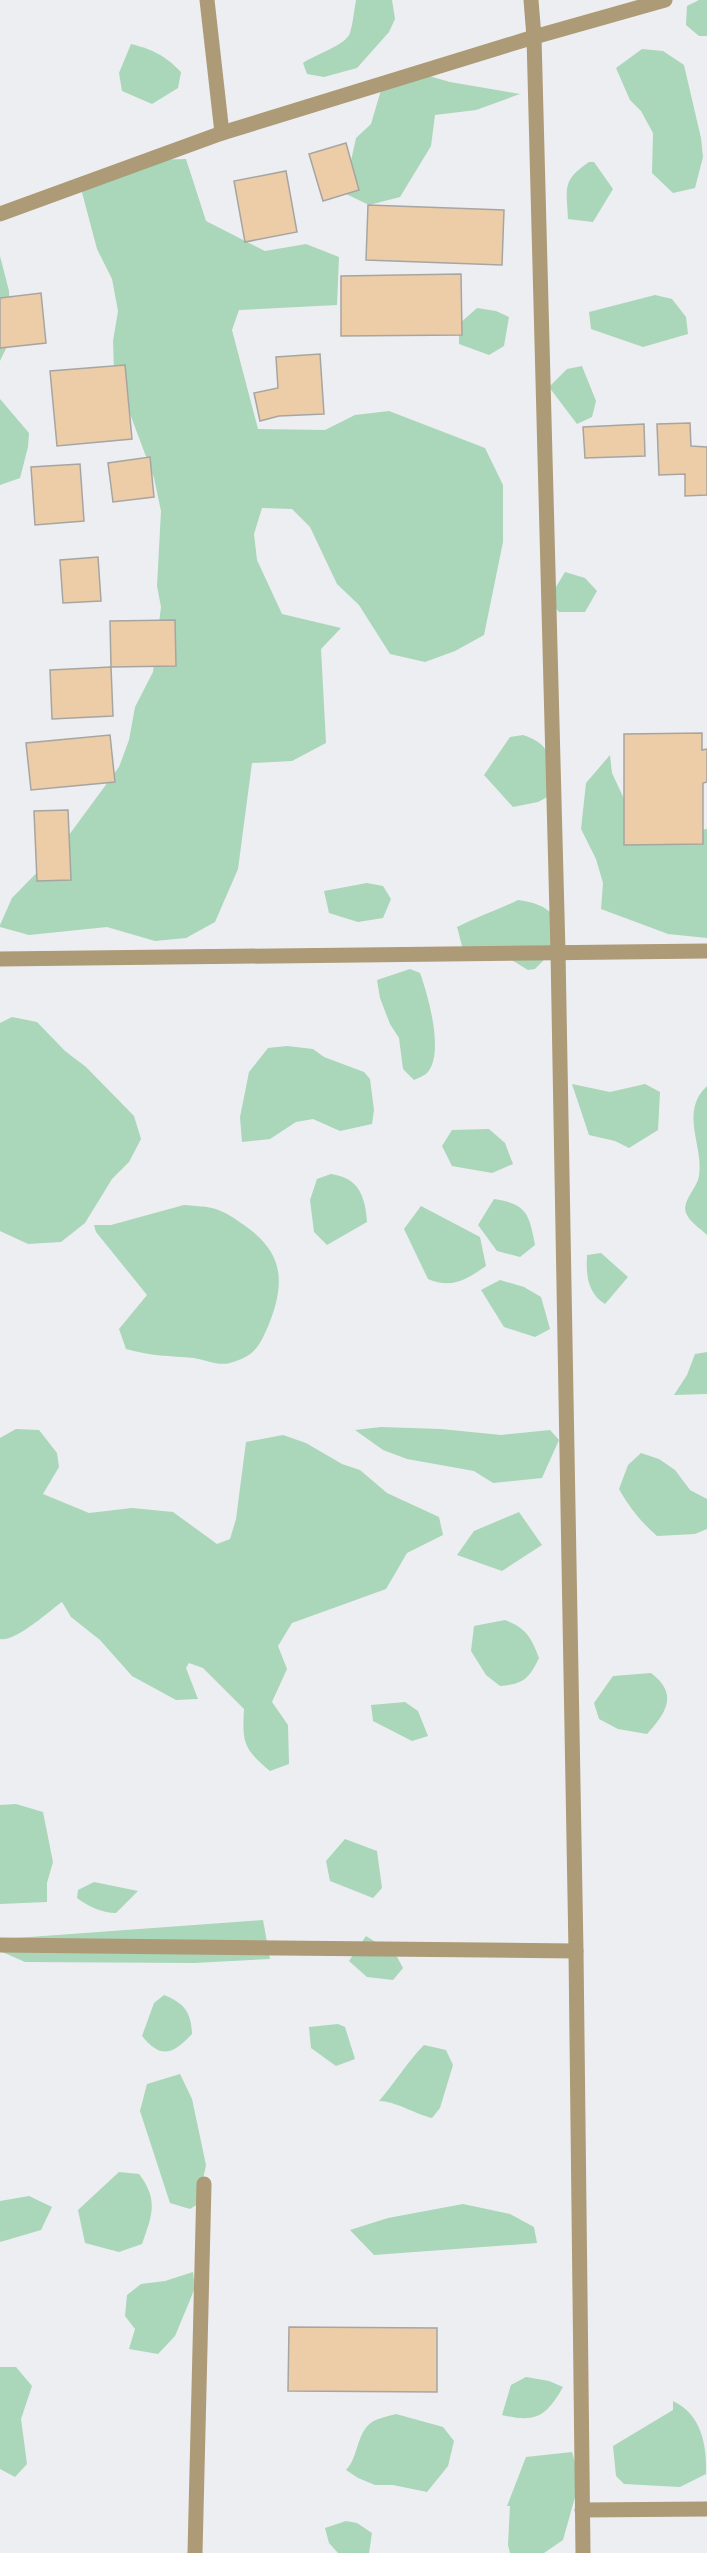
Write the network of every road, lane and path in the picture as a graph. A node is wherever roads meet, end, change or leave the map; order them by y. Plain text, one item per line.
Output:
1 (207, 0) edge
2 (531, 0) edge
3 (665, 0) edge
4 (534, 37) junction
5 (222, 133) junction
6 (0, 214) edge
7 (707, 951) edge
8 (558, 952) junction
9 (0, 959) edge
10 (0, 1945) edge
11 (576, 1951) junction
12 (204, 2184) dead end
13 (707, 2509) edge
14 (582, 2510) junction
15 (195, 2553) edge
16 (583, 2553) edge

1 - 5 street
2 - 4 street
3 - 4 street
4 - 5 street
4 - 8 street
5 - 6 street
7 - 8 street
8 - 9 street
8 - 11 street
10 - 11 street
11 - 14 street
12 - 15 street
13 - 14 street
14 - 16 street

